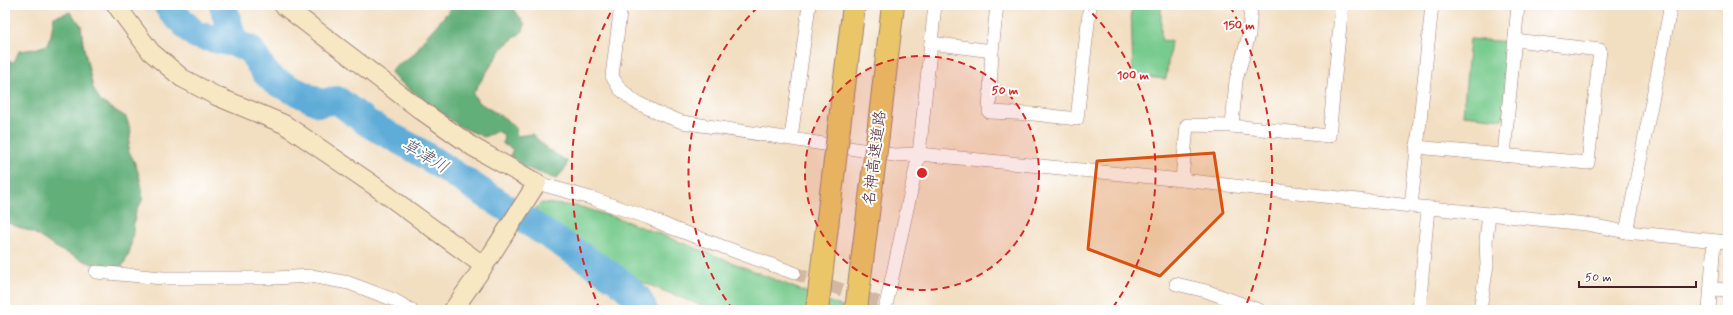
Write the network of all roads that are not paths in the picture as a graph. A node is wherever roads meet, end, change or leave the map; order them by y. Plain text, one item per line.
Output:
1 (116, 5) edge
2 (283, 5) edge
3 (621, 5) edge
4 (809, 5) edge
5 (854, 5) edge
6 (893, 5) edge
7 (935, 5) edge
8 (997, 5) edge
9 (1090, 5) edge
10 (1251, 5) edge
11 (1342, 5) edge
12 (1432, 5) edge
13 (1517, 5) edge
14 (1670, 5) edge
15 (1515, 40) junction
16 (931, 43) junction
17 (992, 51) junction
18 (1232, 126) junction
19 (791, 138) junction
20 (1416, 147) junction
21 (919, 154) junction
22 (1504, 156) junction
23 (1182, 180) junction
24 (537, 183) junction
25 (1411, 206) junction
26 (1428, 208) junction
27 (1489, 214) junction
28 (1626, 232) junction
29 (1714, 241) junction
30 (1728, 242) edge
31 (487, 261) junction
32 (96, 272) dead end
33 (794, 273) tunnel mouth
34 (1176, 284) dead end
35 (1712, 289) junction
36 (1728, 290) edge
37 (886, 306) edge
38 (411, 310) edge
39 (453, 310) edge
40 (817, 310) edge
41 (856, 310) edge
42 (1259, 310) edge
43 (1419, 310) edge
44 (1480, 310) edge
45 (1709, 310) edge

1 - 31 street
2 - 24 street
3 - 19 street
4 - 19 street
5 - 40 highway, bridge
6 - 41 highway, 名神高速道路, bridge
7 - 16 street
8 - 17 street
9 - 17 street
10 - 18 street
11 - 18 street
12 - 20 street
13 - 15 street
14 - 28 street
15 - 22 street
15 - 22 street
16 - 17 street
16 - 21 street
18 - 23 street
19 - 21 street
20 - 22 street
20 - 25 street
21 - 23 street
21 - 37 street
23 - 25 street
24 - 31 street
24 - 33 street
25 - 26 street
26 - 27 street
26 - 43 street
27 - 28 street
27 - 44 street
28 - 29 street
29 - 30 street
29 - 35 street
31 - 39 street
32 - 38 street
34 - 42 street
35 - 36 street
35 - 45 street

